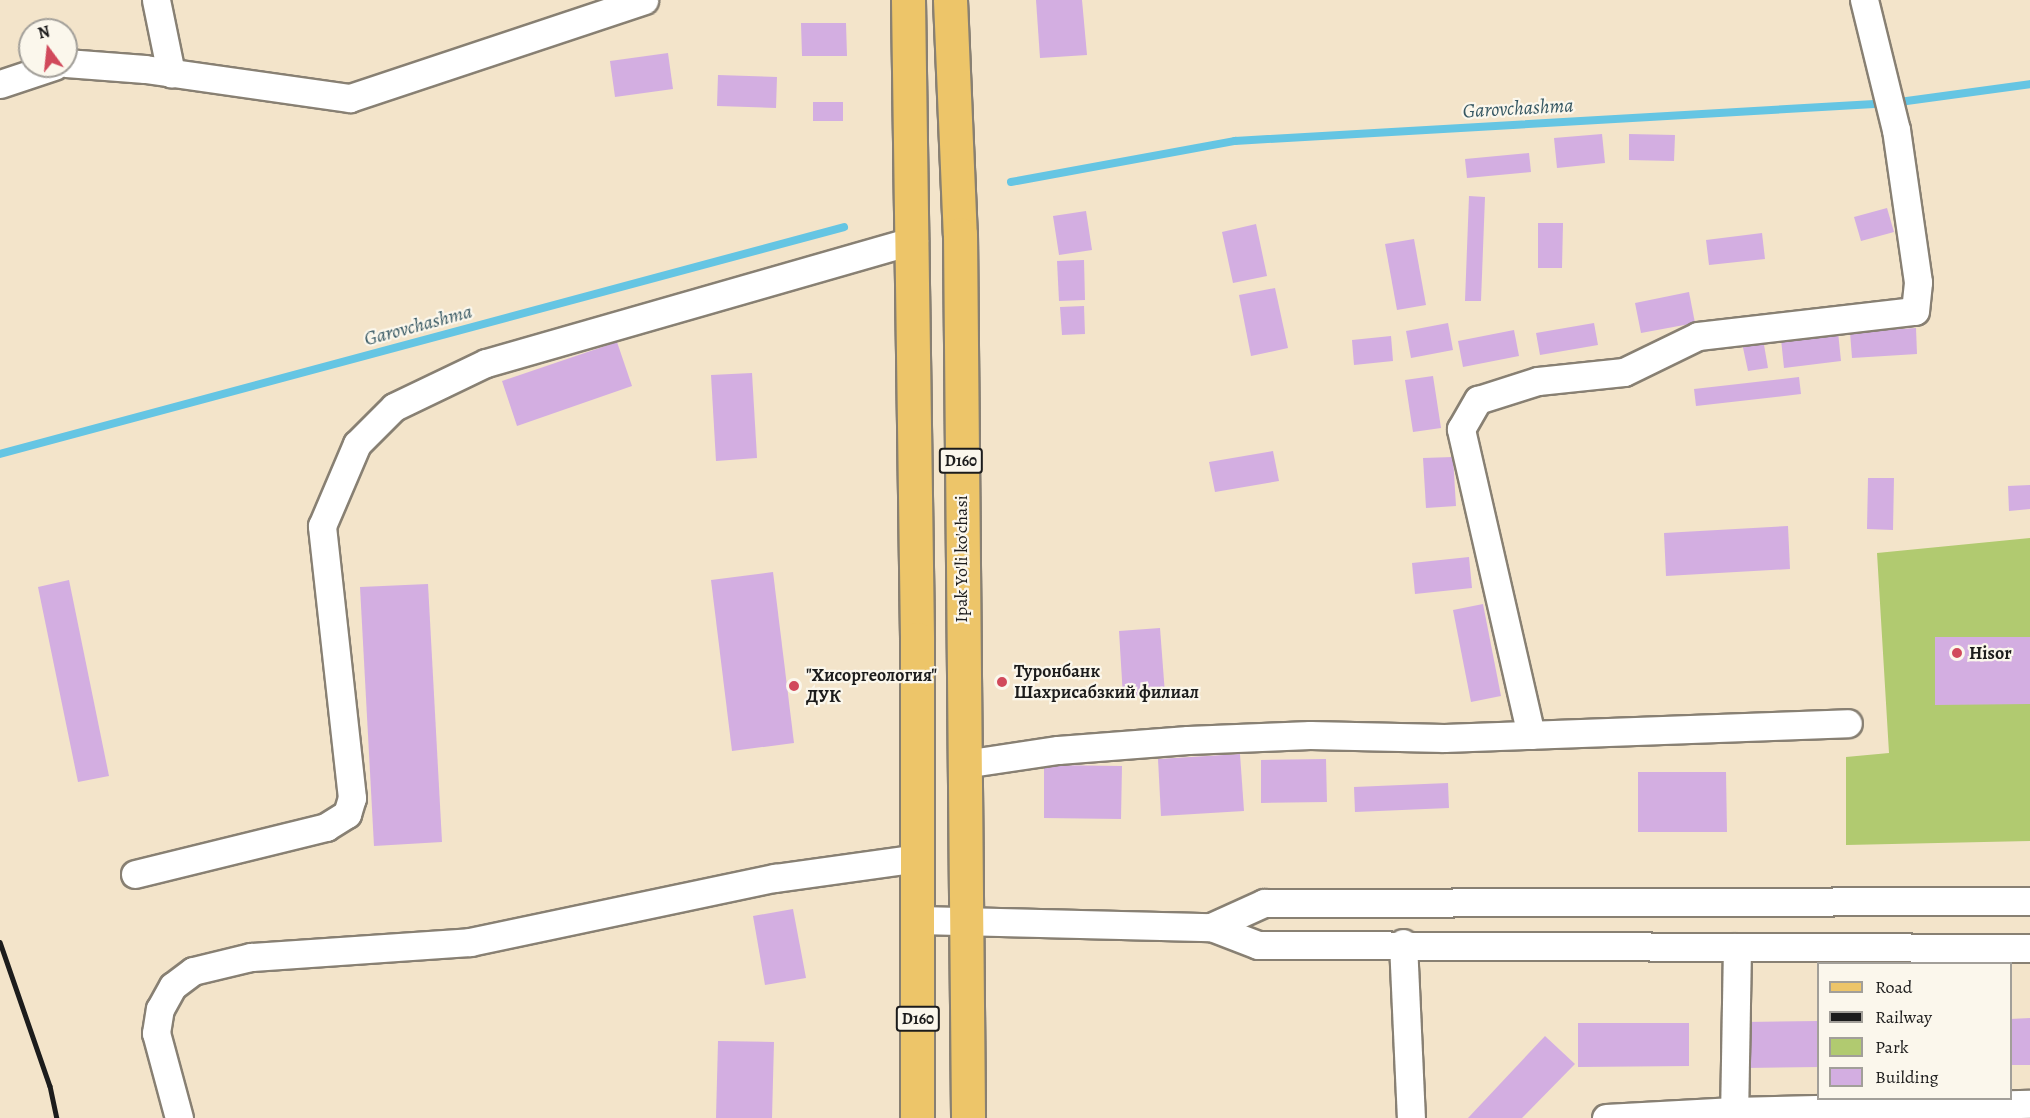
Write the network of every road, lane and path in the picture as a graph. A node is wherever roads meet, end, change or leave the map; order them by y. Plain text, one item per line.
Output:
1 (156, 0) edge
2 (644, 0) edge
3 (908, 0) edge
4 (950, 0) edge
5 (1864, 0) edge
6 (78, 64) edge
7 (171, 73) junction
8 (18, 78) edge
9 (0, 84) edge
10 (914, 240) junction
11 (1848, 723) dead end
12 (1531, 735) junction
13 (964, 764) junction
14 (919, 858) junction
15 (135, 874) dead end
16 (2030, 901) edge
17 (919, 920) junction
18 (968, 921) junction
19 (1211, 927) junction
20 (1403, 943) junction
21 (1737, 947) junction
22 (2030, 948) edge
23 (2030, 1104) edge
24 (1734, 1114) edge
25 (179, 1118) edge
26 (917, 1118) edge
27 (968, 1118) edge
28 (1411, 1118) edge
29 (1606, 1118) edge

1 - 7 street
2 - 7 street
3 - 10 main road, D160
4 - 13 main road, Ipak Yo'li ko'chasi / D160
5 - 12 street
6 - 7 street
8 - 9 street
10 - 14 main road, D160
10 - 15 street
11 - 12 street
12 - 13 street
13 - 18 main road, Ipak Yo'li ko'chasi / D160
14 - 17 main road, D160
14 - 25 street
16 - 19 street
17 - 18 street
17 - 26 main road, D160
18 - 19 street
18 - 27 main road, Ipak Yo'li ko'chasi / D160
19 - 20 street
20 - 21 street
20 - 28 street
21 - 22 street
21 - 24 street
23 - 24 street
24 - 29 street

